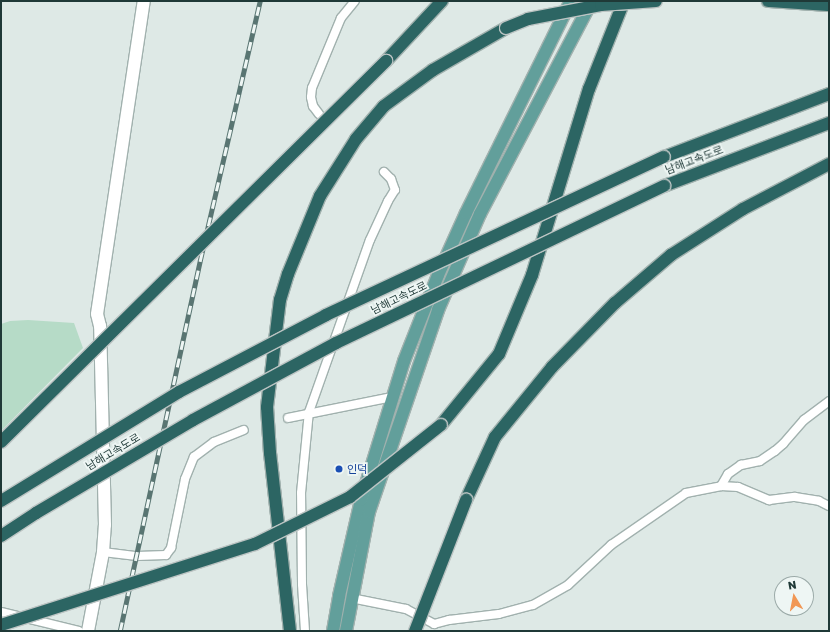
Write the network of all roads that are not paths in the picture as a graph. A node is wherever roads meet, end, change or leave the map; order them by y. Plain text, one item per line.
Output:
1 (144, 1) edge
2 (355, 1) edge
3 (442, 1) edge
4 (571, 1) edge
5 (592, 1) edge
6 (624, 1) edge
7 (656, 1) edge
8 (768, 1) edge
9 (829, 5) edge
10 (829, 94) edge
11 (319, 114) dead end
12 (829, 124) edge
13 (829, 164) edge
14 (384, 172) dead end
15 (392, 397) junction
16 (829, 401) edge
17 (309, 412) junction
18 (288, 418) dead end
19 (244, 430) dead end
20 (1, 442) edge
21 (721, 486) junction
22 (1, 501) edge
23 (829, 506) edge
24 (1, 536) edge
25 (103, 552) junction
26 (351, 598) junction
27 (1, 612) edge
28 (1, 625) edge
29 (433, 628) edge
30 (79, 631) edge
31 (88, 631) edge
32 (290, 631) edge
33 (305, 631) edge
34 (333, 631) edge
35 (346, 631) edge
36 (415, 631) edge

1 - 25 street
2 - 11 lane
3 - 20 highway, bridge
4 - 15 main road
5 - 26 main road
6 - 28 highway, bridge
7 - 32 highway, bridge
8 - 9 highway
10 - 22 highway, 남해고속도로, bridge
12 - 24 highway, 남해고속도로, bridge
13 - 36 highway, bridge
14 - 17 lane
15 - 17 lane
15 - 34 main road
16 - 21 lane
17 - 18 lane
17 - 33 lane
19 - 25 lane
21 - 23 lane
21 - 29 lane
25 - 31 street
26 - 29 lane
26 - 35 main road
27 - 30 lane

